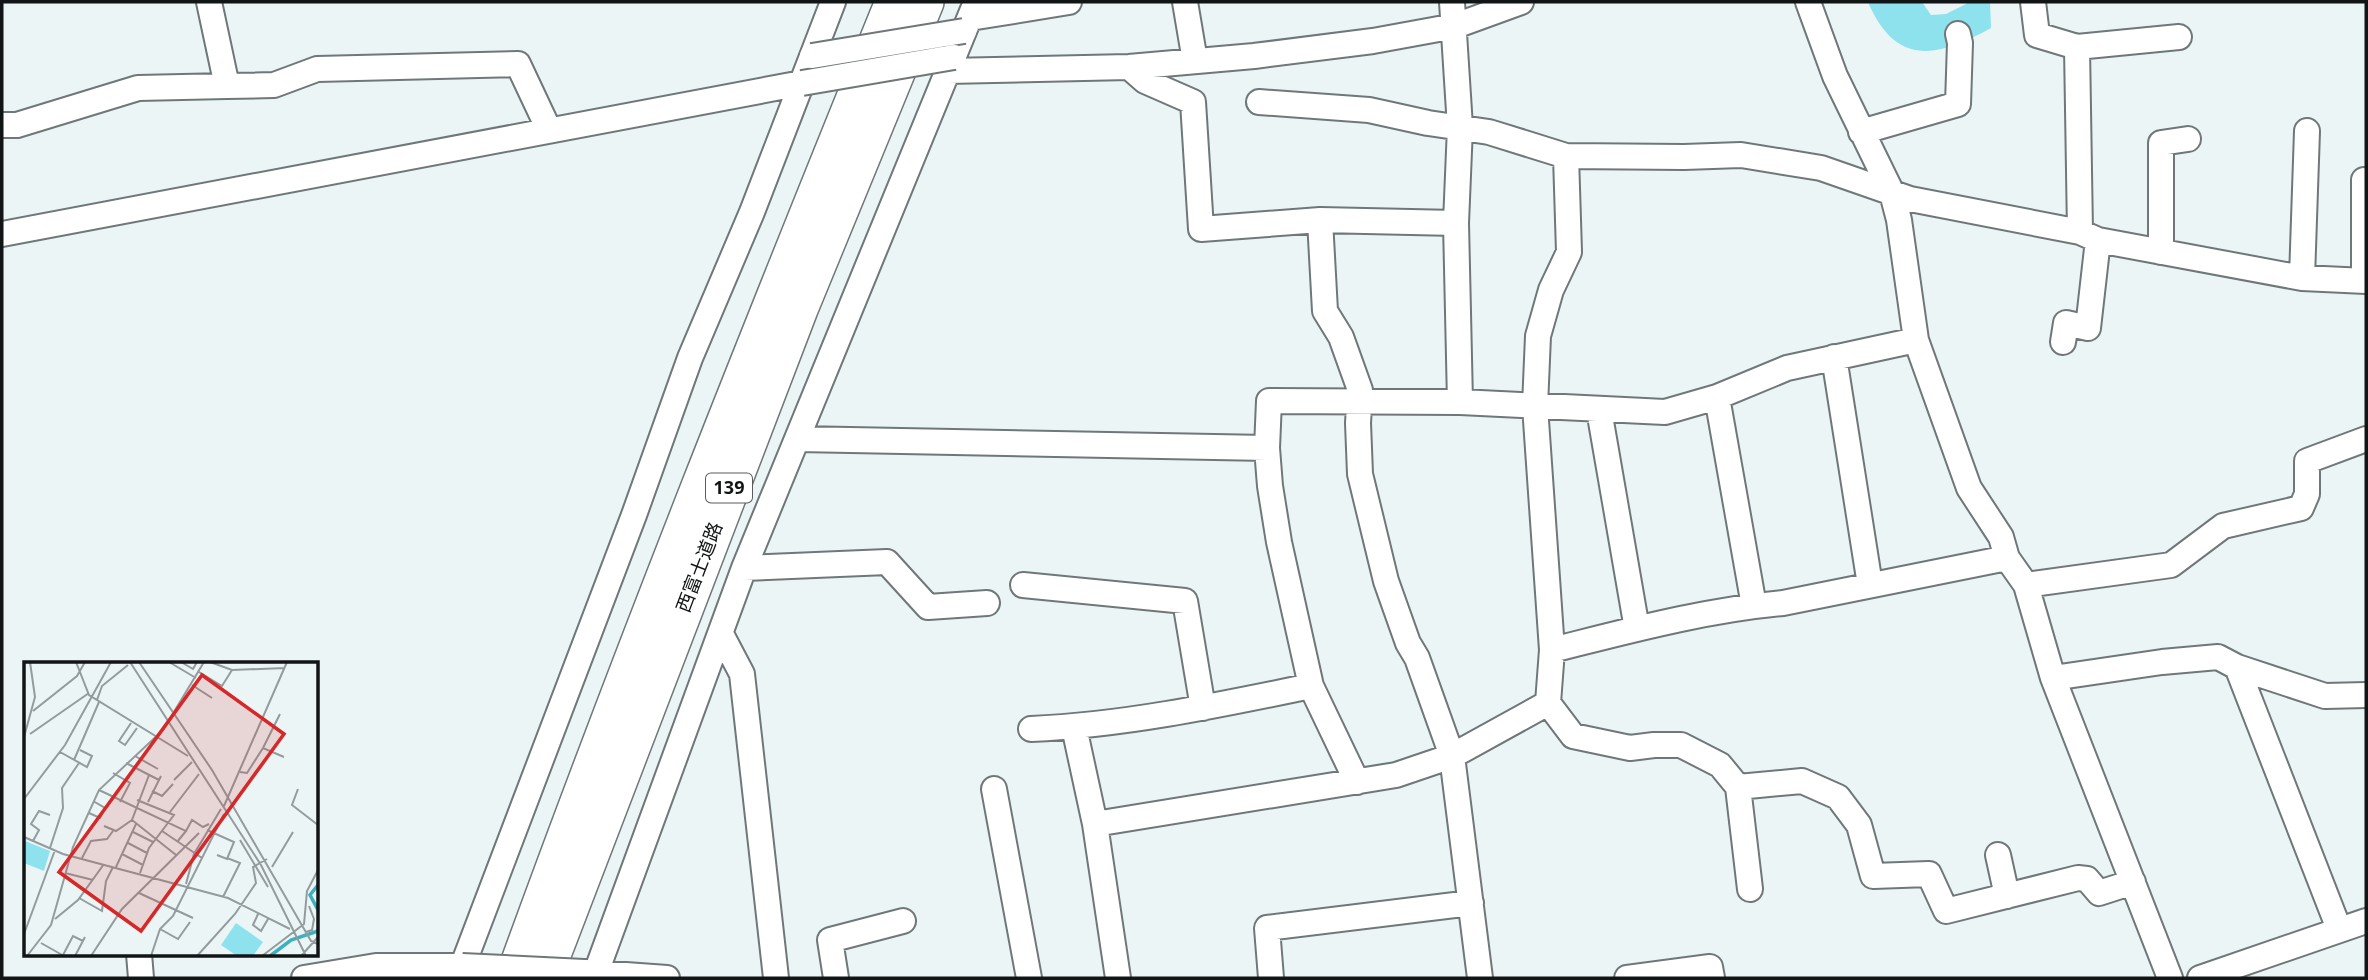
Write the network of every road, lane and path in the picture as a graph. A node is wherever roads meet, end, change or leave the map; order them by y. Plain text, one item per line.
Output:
1 (209, 2) edge
2 (833, 2) edge
3 (894, 2) edge
4 (925, 2) edge
5 (1069, 2) edge
6 (1185, 2) edge
7 (1521, 2) edge
8 (1808, 2) edge
9 (2034, 2) edge
10 (1453, 14) edge
11 (970, 17) edge
12 (1958, 34) dead end
13 (2179, 37) dead end
14 (2077, 47) junction
15 (812, 56) junction
16 (1195, 61) junction
17 (951, 64) junction
18 (1129, 67) junction
19 (802, 83) junction
20 (227, 86) junction
21 (1259, 102) dead end
22 (2, 125) edge
23 (1460, 127) junction
24 (549, 130) junction
25 (2307, 131) dead end
26 (1861, 132) junction
27 (2188, 139) dead end
28 (1566, 156) junction
29 (2364, 180) dead end
30 (1892, 193) junction
31 (1320, 220) junction
32 (1456, 223) junction
33 (2, 234) edge
34 (2089, 236) junction
35 (2161, 252) junction
36 (2302, 278) junction
37 (2365, 281) edge
38 (1916, 340) junction
39 (2063, 342) dead end
40 (1834, 357) junction
41 (1717, 397) junction
42 (1359, 402) junction
43 (1460, 402) junction
44 (1535, 406) junction
45 (1599, 410) junction
46 (798, 439) junction
47 (2366, 439) edge
48 (1267, 448) junction
49 (2007, 558) junction
50 (744, 568) junction
51 (1023, 585) dead end
52 (1870, 585) junction
53 (2026, 585) junction
54 (987, 603) dead end
55 (1754, 606) junction
56 (1637, 628) junction
57 (721, 634) junction
58 (1552, 650) junction
59 (2236, 667) junction
60 (2053, 678) junction
61 (1311, 687) junction
62 (2366, 695) edge
63 (1548, 703) junction
64 (1203, 708) junction
65 (1074, 727) junction
66 (1031, 729) dead end
67 (1452, 757) junction
68 (1357, 782) junction
69 (1738, 787) junction
70 (994, 789) dead end
71 (1095, 824) junction
72 (1998, 855) dead end
73 (2133, 882) junction
74 (1750, 889) dead end
75 (2007, 896) junction
76 (1471, 903) junction
77 (903, 921) dead end
78 (2366, 921) edge
79 (2339, 929) junction
80 (139, 956) edge
81 (460, 972) edge
82 (591, 974) edge
83 (141, 978) edge
84 (304, 978) edge
85 (514, 978) edge
86 (543, 978) edge
87 (667, 978) edge
88 (776, 978) edge
89 (836, 978) edge
90 (1029, 978) edge
91 (1118, 978) edge
92 (1271, 978) edge
93 (1480, 978) edge
94 (1627, 978) edge
95 (1712, 978) edge
96 (2170, 978) edge
97 (2200, 978) edge

1 - 20 street
2 - 15 street
3 - 85 highway, 西富士道路 / 139
4 - 86 highway, 西富士道路 / 139
5 - 11 street
6 - 16 street
7 - 10 street
8 - 26 street
9 - 14 street
10 - 16 street
10 - 23 street
11 - 15 street, bridge
11 - 17 street
12 - 26 street
13 - 14 street
14 - 34 street
15 - 19 street
16 - 18 street
17 - 18 street
17 - 19 street, bridge
17 - 46 street
18 - 31 street
19 - 24 street
19 - 81 street
20 - 22 street
20 - 24 street
21 - 23 street
23 - 28 street
23 - 32 street
24 - 33 street
25 - 36 street
26 - 30 street
27 - 35 street
28 - 30 street
28 - 44 street
29 - 37 street
30 - 34 street
30 - 38 street
31 - 32 street
31 - 42 street
32 - 43 street
34 - 35 street
34 - 39 street
35 - 36 street
36 - 37 street
38 - 40 street
38 - 49 street
40 - 41 street
40 - 52 street
41 - 45 street
41 - 55 street
42 - 43 street
42 - 48 street
42 - 67 street
43 - 44 street
44 - 45 street
44 - 58 street
45 - 56 street
46 - 48 street
46 - 50 street
47 - 53 street
48 - 61 street
49 - 52 street
49 - 53 street
50 - 54 street
50 - 57 street
51 - 64 street
52 - 55 street
53 - 60 street
55 - 56 street
56 - 58 street
57 - 82 street
57 - 88 street
58 - 63 street
59 - 60 street
59 - 62 street
59 - 79 street
60 - 73 street
61 - 64 street
61 - 68 street
63 - 67 street
63 - 69 street
64 - 65 street
65 - 66 street
65 - 71 street
67 - 68 street
67 - 76 street
68 - 71 street
69 - 74 street
69 - 75 street
70 - 90 street
71 - 91 street
72 - 75 street
73 - 75 street
73 - 96 street
76 - 92 street
76 - 93 street
77 - 89 street
78 - 79 street
79 - 97 street
80 - 83 street
81 - 82 street, bridge
81 - 84 street
82 - 87 street
94 - 95 street

